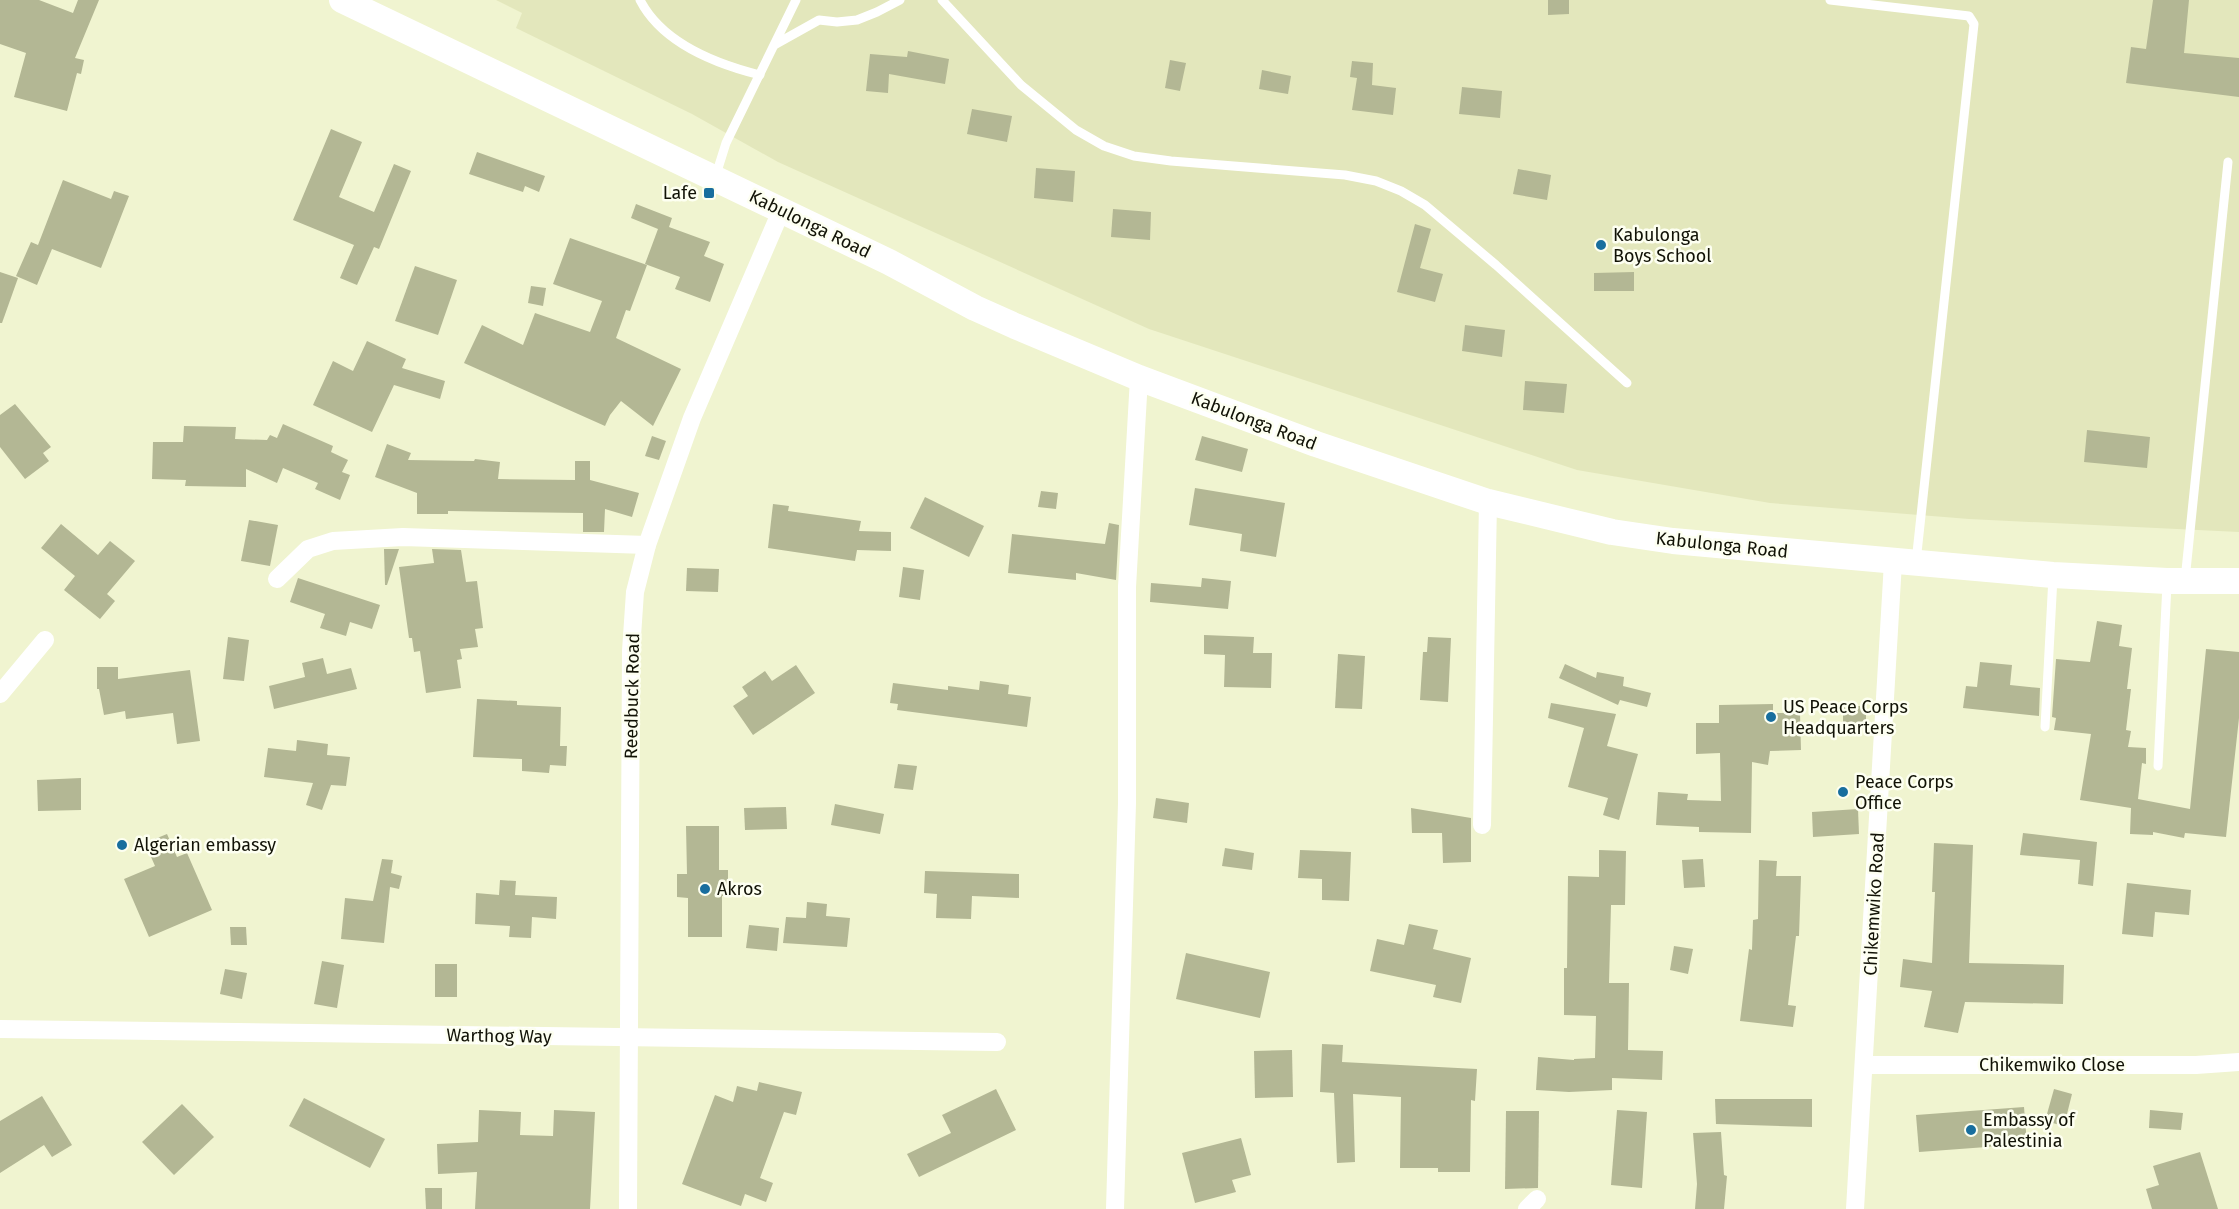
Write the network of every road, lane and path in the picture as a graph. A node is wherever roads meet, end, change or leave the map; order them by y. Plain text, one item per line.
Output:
1 (342, 0) edge
2 (640, 0) edge
3 (796, 0) edge
4 (900, 0) edge
5 (942, 0) edge
6 (1830, 0) edge
7 (776, 44) junction
8 (760, 75) junction
9 (2228, 162) dead end
10 (715, 178) junction
11 (781, 211) junction
12 (1140, 378) junction
13 (1627, 383) dead end
14 (1488, 502) junction
15 (647, 545) junction
16 (1904, 563) junction
17 (2053, 575) junction
18 (277, 579) dead end
19 (2176, 581) junction
20 (2239, 581) edge
21 (45, 640) dead end
22 (0, 694) edge
23 (2045, 727) dead end
24 (2158, 766) dead end
25 (1482, 825) dead end
26 (0, 1029) edge
27 (629, 1037) junction
28 (997, 1042) dead end
29 (2239, 1062) edge
30 (1864, 1065) junction
31 (628, 1209) edge
32 (1115, 1209) edge
33 (1855, 1209) edge

1 - 10 main road, Kabulonga Road
2 - 8 lane
3 - 7 lane
4 - 7 lane
5 - 13 lane
6 - 16 lane
7 - 8 lane
8 - 10 lane
9 - 19 lane
10 - 11 main road, Kabulonga Road
11 - 12 main road, Kabulonga Road
11 - 15 street, Reedbuck Road
12 - 14 main road, Kabulonga Road
12 - 32 street
14 - 16 main road, Kabulonga Road
14 - 25 street
15 - 18 street
15 - 27 street, Reedbuck Road
16 - 17 main road, Kabulonga Road
16 - 30 street, Chikemwiko Road
17 - 19 main road, Kabulonga Road
17 - 23 lane
19 - 20 main road, Kabulonga Road
19 - 24 lane
21 - 22 street
26 - 27 street, Warthog Way
27 - 28 street, Warthog Way
27 - 31 street, Reedbuck Road
29 - 30 street, Chikemwiko Close
30 - 33 street, Chikemwiko Road

